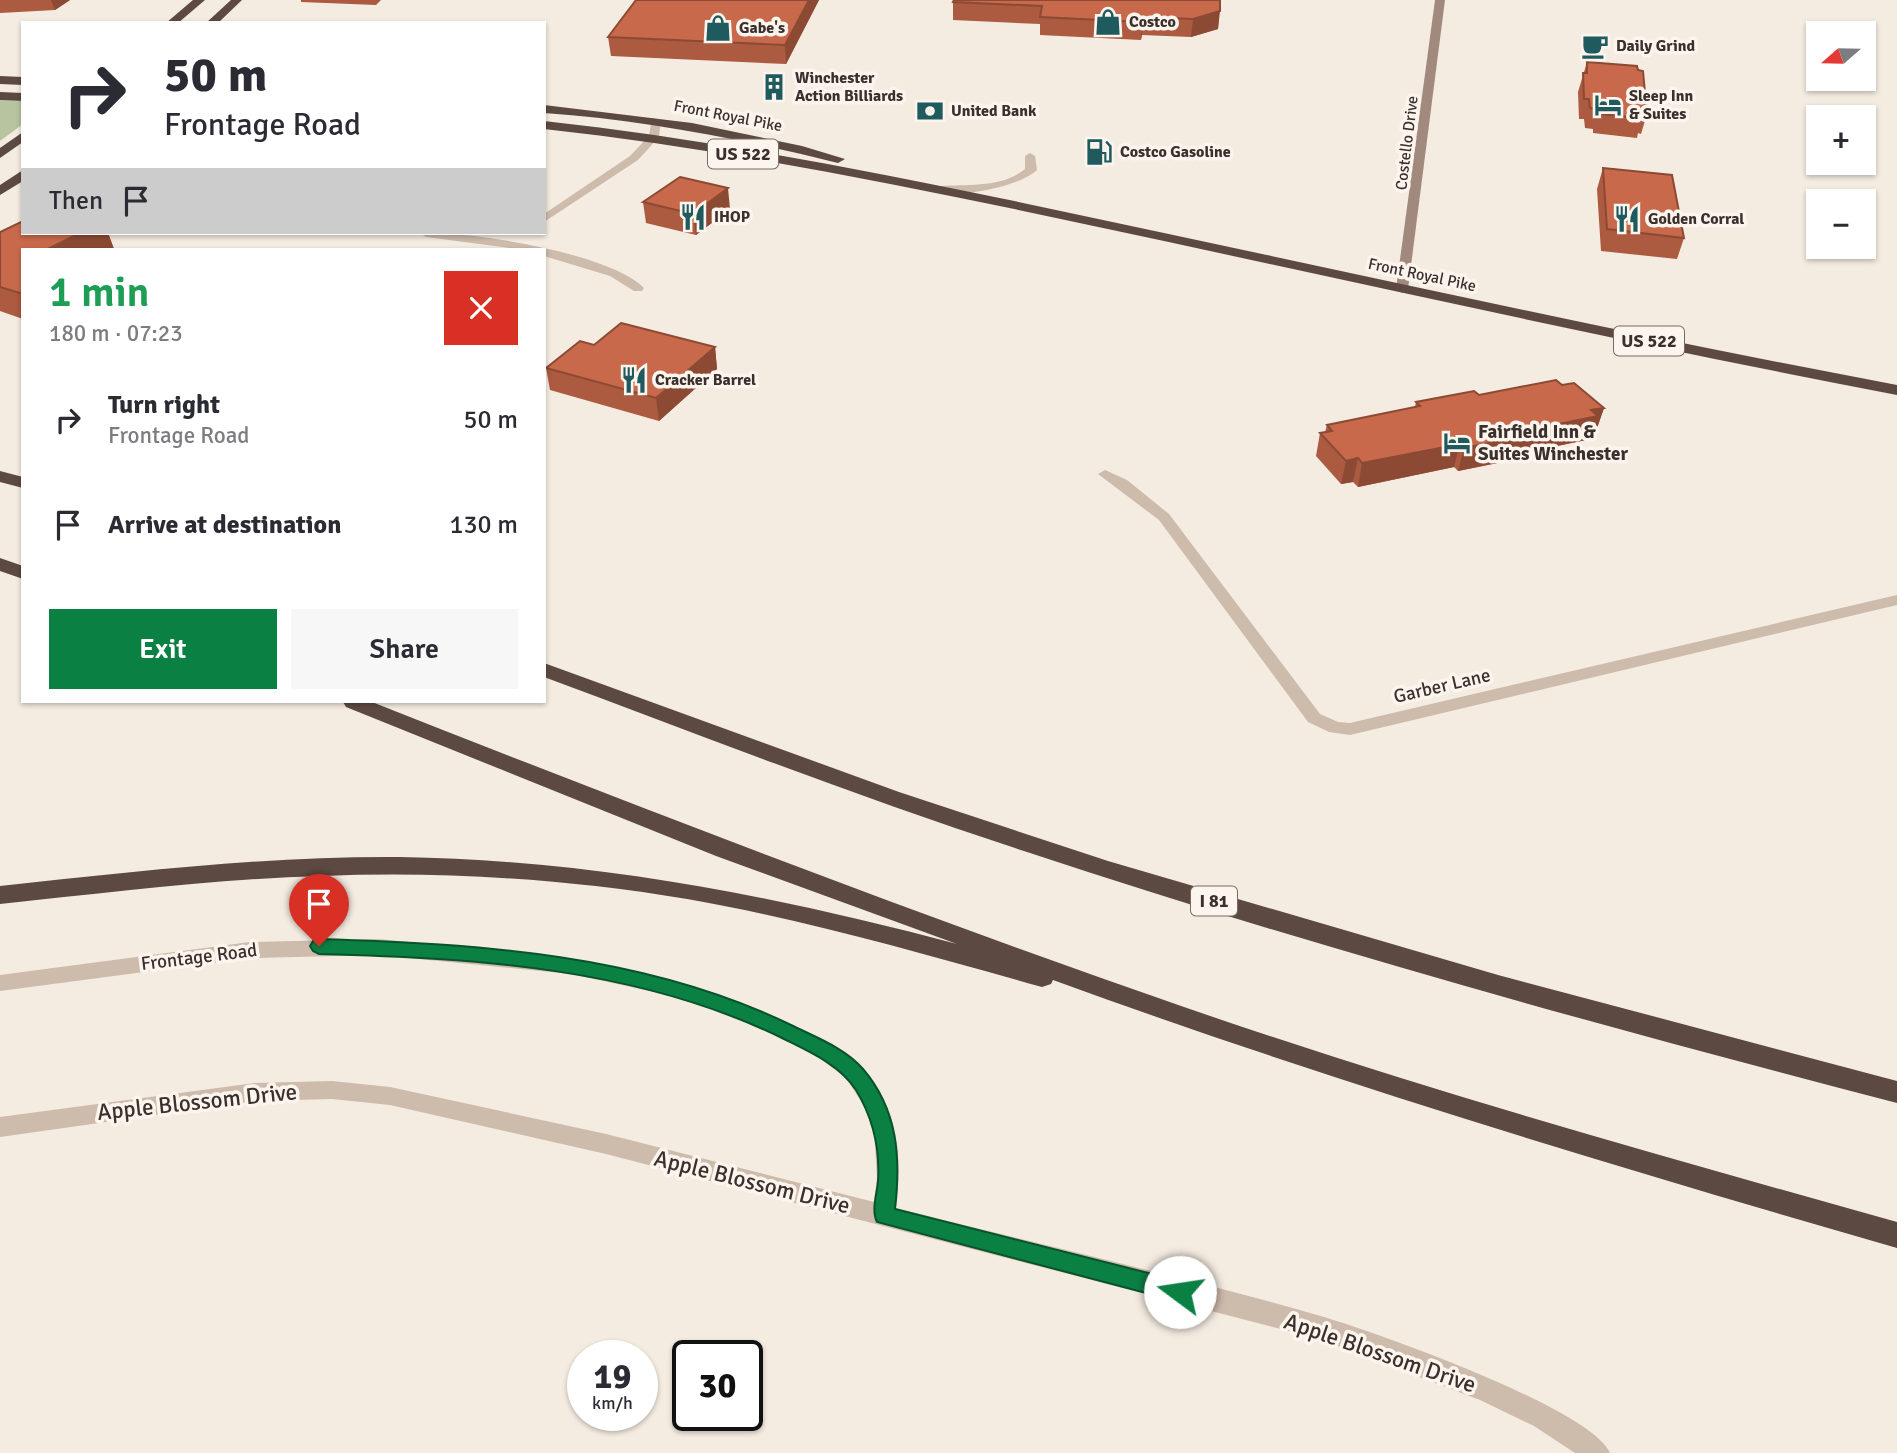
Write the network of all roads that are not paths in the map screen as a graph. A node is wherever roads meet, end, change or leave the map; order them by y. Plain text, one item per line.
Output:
1 (200, 0) edge
2 (237, 0) edge
3 (1440, 0) edge
4 (174, 21) edge
5 (213, 21) edge
6 (0, 80) edge
7 (21, 81) edge
8 (0, 96) edge
9 (21, 97) edge
10 (546, 109) edge
11 (656, 120) junction
12 (546, 125) edge
13 (654, 137) junction
14 (21, 138) edge
15 (0, 154) edge
16 (1030, 156) dead end
17 (21, 175) edge
18 (941, 189) junction
19 (0, 191) edge
20 (546, 218) edge
21 (442, 235) edge
22 (524, 235) edge
23 (514, 244) junction
24 (530, 248) edge
25 (546, 253) edge
26 (638, 288) dead end
27 (1402, 289) junction
28 (1897, 390) edge
29 (1105, 474) dead end
30 (0, 475) edge
31 (21, 482) edge
32 (0, 565) edge
33 (21, 572) edge
34 (1897, 600) edge
35 (546, 671) edge
36 (356, 703) edge
37 (0, 895) edge
38 (0, 983) edge
39 (1178, 1015) junction
40 (1897, 1092) edge
41 (0, 1127) edge
42 (884, 1216) junction
43 (1897, 1235) edge
44 (1597, 1453) edge

1 - 4 highway
2 - 5 highway
3 - 27 street, Costello Drive
6 - 7 highway
8 - 9 highway
10 - 11 highway, Front Royal Pike / US 522
11 - 13 street
11 - 18 highway, Front Royal Pike / US 522
12 - 13 highway, Front Royal Pike / US 522
13 - 18 highway, Front Royal Pike / US 522
13 - 20 street
14 - 15 highway
16 - 18 street
17 - 19 highway
18 - 27 highway, Front Royal Pike / US 522
21 - 23 street
22 - 23 street
23 - 24 street
25 - 26 street
27 - 28 highway, Front Royal Pike / US 522
29 - 34 street, Garber Lane
30 - 31 highway
32 - 33 highway
35 - 40 highway, I 81
36 - 39 highway
37 - 39 highway
38 - 42 street, Frontage Road
39 - 43 highway
41 - 42 street, Apple Blossom Drive
42 - 44 street, Apple Blossom Drive

